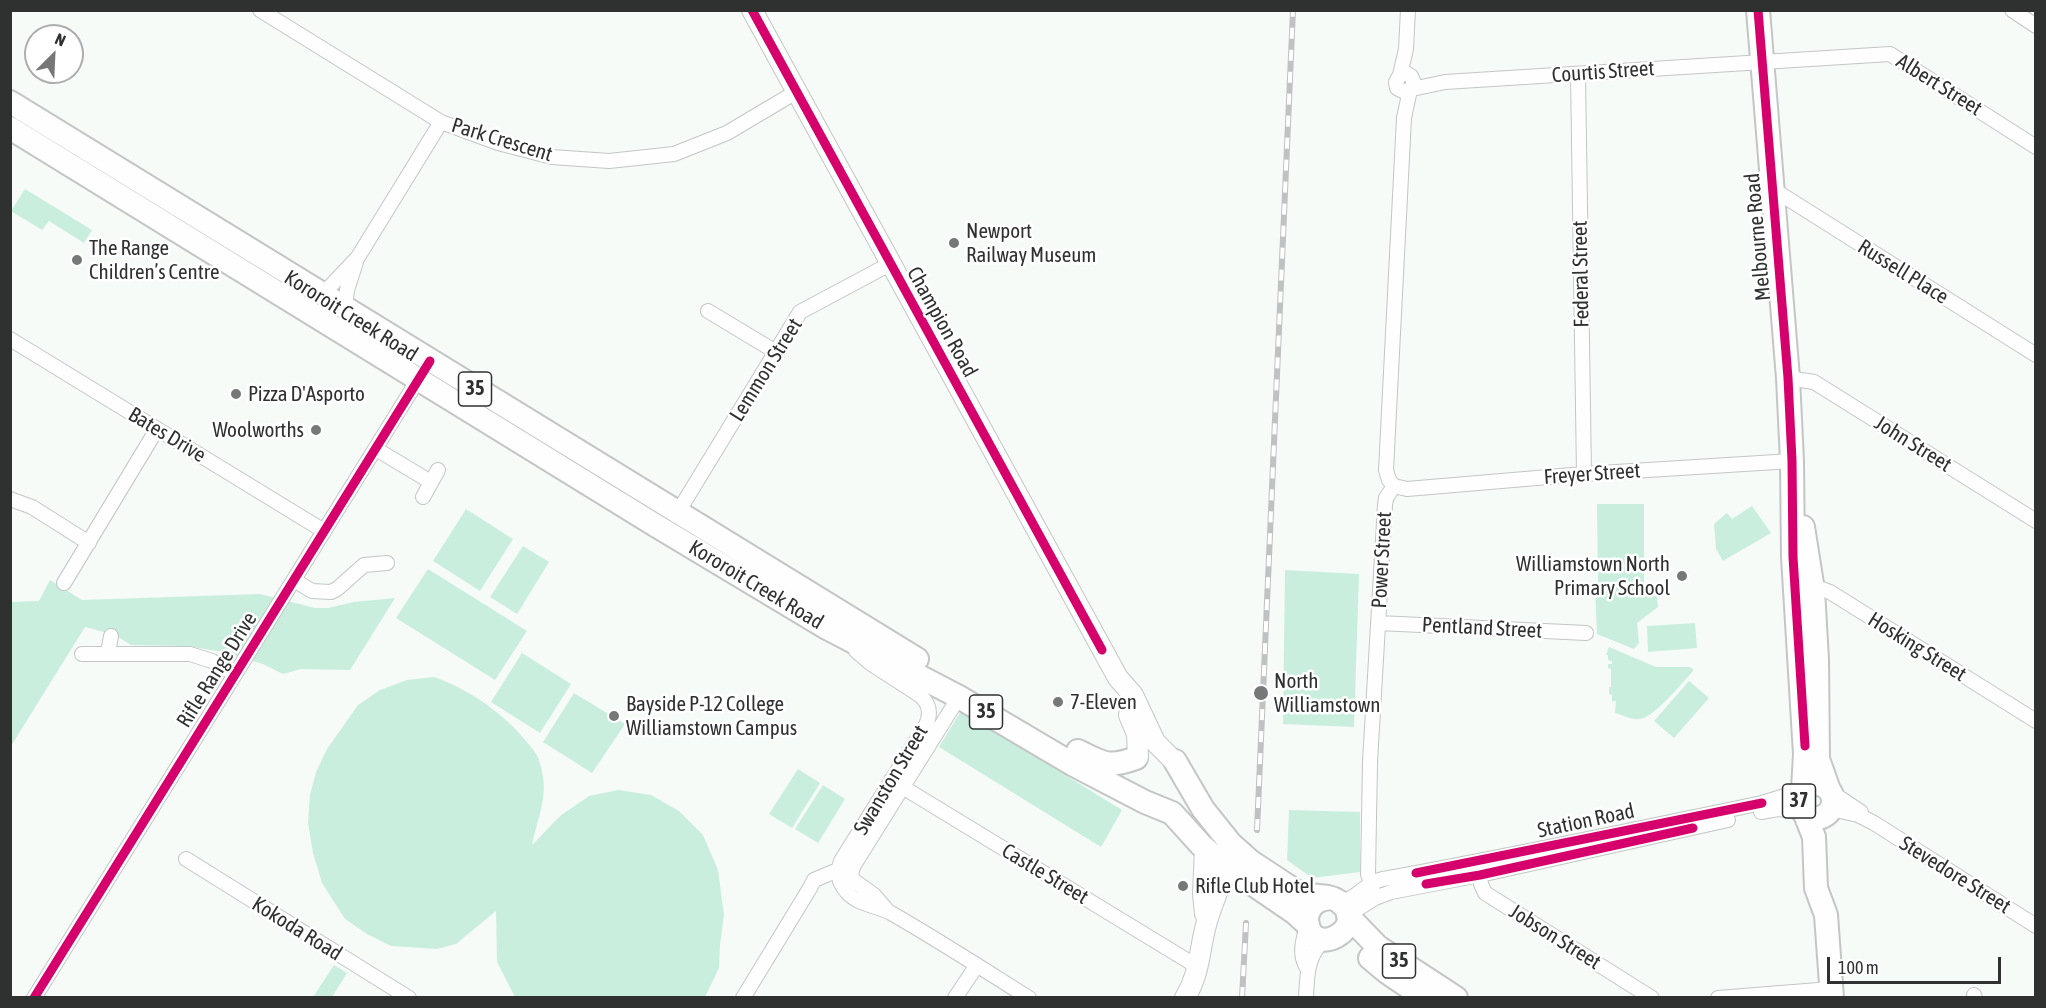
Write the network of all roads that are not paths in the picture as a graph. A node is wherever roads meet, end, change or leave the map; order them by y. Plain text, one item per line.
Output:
1 (260, 10) edge
2 (752, 10) edge
3 (1408, 10) edge
4 (1758, 10) edge
5 (2012, 10) edge
6 (283, 16) edge
7 (2036, 26) edge
8 (1761, 61) junction
9 (1578, 74) junction
10 (1408, 83) junction
11 (796, 92) junction
12 (10, 102) edge
13 (441, 122) junction
14 (10, 128) edge
15 (2036, 147) edge
16 (1771, 188) junction
17 (358, 257) junction
18 (890, 264) junction
19 (319, 292) junction
20 (345, 308) junction
21 (708, 311) dead end
22 (324, 321) junction
23 (10, 339) edge
24 (776, 352) junction
25 (2036, 355) edge
26 (424, 370) junction
27 (1788, 378) junction
28 (158, 429) junction
29 (376, 449) junction
30 (1792, 461) junction
31 (1584, 474) junction
32 (1394, 486) junction
33 (423, 497) dead end
34 (10, 498) edge
35 (678, 512) junction
36 (2036, 520) edge
37 (324, 531) junction
38 (89, 543) junction
39 (387, 563) dead end
40 (294, 580) junction
41 (64, 583) dead end
42 (1804, 591) junction
43 (1379, 624) junction
44 (847, 631) junction
45 (1586, 633) dead end
46 (111, 636) dead end
47 (82, 654) dead end
48 (108, 654) junction
49 (235, 674) junction
50 (1118, 678) junction
51 (959, 697) junction
52 (2036, 721) edge
53 (1137, 758) junction
54 (1173, 760) junction
55 (897, 783) junction
56 (1830, 800) junction
57 (1144, 801) junction
58 (1803, 802) junction
59 (1225, 838) junction
60 (1593, 844) junction
61 (1205, 849) junction
62 (186, 859) dead end
63 (1225, 866) junction
64 (1479, 868) junction
65 (844, 877) junction
66 (1370, 883) junction
67 (1375, 898) junction
68 (1342, 908) junction
69 (1826, 915) junction
70 (1206, 925) junction
71 (2036, 926) edge
72 (1319, 932) junction
73 (976, 965) junction
74 (1198, 968) junction
75 (1307, 968) junction
76 (1832, 993) edge
77 (34, 998) edge
78 (409, 998) edge
79 (742, 998) edge
80 (956, 998) edge
81 (1029, 998) edge
82 (1185, 998) edge
83 (1306, 998) edge
84 (1425, 998) edge
85 (1456, 998) edge
86 (1652, 998) edge
87 (1718, 998) edge

1 - 6 street, Park Crescent
2 - 11 street, Champion Road
3 - 10 street, Power Street
4 - 8 main road, Melbourne Road / 37
5 - 7 street
6 - 13 street, Park Crescent
8 - 9 street, Courtis Street
8 - 15 street, Albert Street
8 - 16 main road, Melbourne Road / 37
9 - 10 street, Courtis Street
9 - 31 street, Federal Street
10 - 32 street, Power Street
11 - 13 street, Park Crescent
11 - 18 street, Champion Road
12 - 19 main road, Kororoit Creek Road / 35
13 - 17 street
14 - 22 main road, Kororoit Creek Road / 35
16 - 25 street, Russell Place
16 - 27 main road, Melbourne Road / 37
17 - 19 street
17 - 20 street
18 - 24 street, Lemmon Street
18 - 50 street, Champion Road
19 - 20 main road, Kororoit Creek Road / 35
19 - 22 main road
20 - 26 main road, Kororoit Creek Road / 35
21 - 24 street
22 - 26 main road, Kororoit Creek Road / 35
23 - 28 street, Bates Drive
24 - 35 street, Lemmon Street
26 - 29 street, Rifle Range Drive
26 - 35 main road, Kororoit Creek Road / 35
26 - 44 main road, Kororoit Creek Road / 35
27 - 30 main road, Melbourne Road / 37
27 - 36 street, John Street
28 - 37 street, Bates Drive
28 - 38 street
29 - 33 street
29 - 37 street, Rifle Range Drive
30 - 31 street, Freyer Street
30 - 42 main road, Melbourne Road / 37
31 - 32 street, Freyer Street
32 - 43 street, Power Street
34 - 38 street
35 - 44 main road, Kororoit Creek Road / 35
37 - 40 street, Rifle Range Drive
38 - 41 street
39 - 40 street
40 - 49 street, Rifle Range Drive
42 - 52 street, Hosking Street
42 - 56 main road, Melbourne Road / 37
42 - 58 main road, Melbourne Road / 37
43 - 45 street, Pentland Street
43 - 66 street, Power Street
44 - 51 main road, Kororoit Creek Road / 35
44 - 53 main road, Kororoit Creek Road / 35
44 - 55 street, Swanston Street
46 - 48 street
47 - 48 street
48 - 49 street
49 - 77 street, Rifle Range Drive
50 - 53 street, Champion Road
50 - 54 street, Champion Road
51 - 55 street, Swanston Street
51 - 57 main road, Kororoit Creek Road / 35
53 - 54 main road, 35
53 - 57 main road
54 - 57 main road
54 - 59 main road
55 - 65 street, Swanston Street
55 - 74 street, Castle Street
56 - 58 main road, 37
56 - 58 main road, 37
56 - 69 main road, Melbourne Road / 37
56 - 71 street, Stevedore Street
57 - 61 main road, 35
58 - 60 street, Station Road
58 - 60 street, Station Road
58 - 69 main road, Melbourne Road / 37
59 - 63 street
59 - 68 main road
60 - 64 street, Station Road
61 - 63 main road, 35
61 - 70 street
62 - 78 street, Kokoda Road
63 - 70 street
63 - 72 main road, 35
64 - 66 street, Station Road
64 - 67 street, Station Road
64 - 86 street, Jobson Street
65 - 73 street
65 - 79 street
66 - 67 street, Power Street
66 - 68 street, Station Road
67 - 68 street, Station Road
68 - 72 main road
68 - 72 main road
68 - 85 main road, 35
69 - 76 main road, Melbourne Road / 37
70 - 74 street
72 - 75 street
72 - 75 street
72 - 84 main road, 35
73 - 80 street
73 - 81 street
74 - 82 street
75 - 83 street
76 - 87 street

